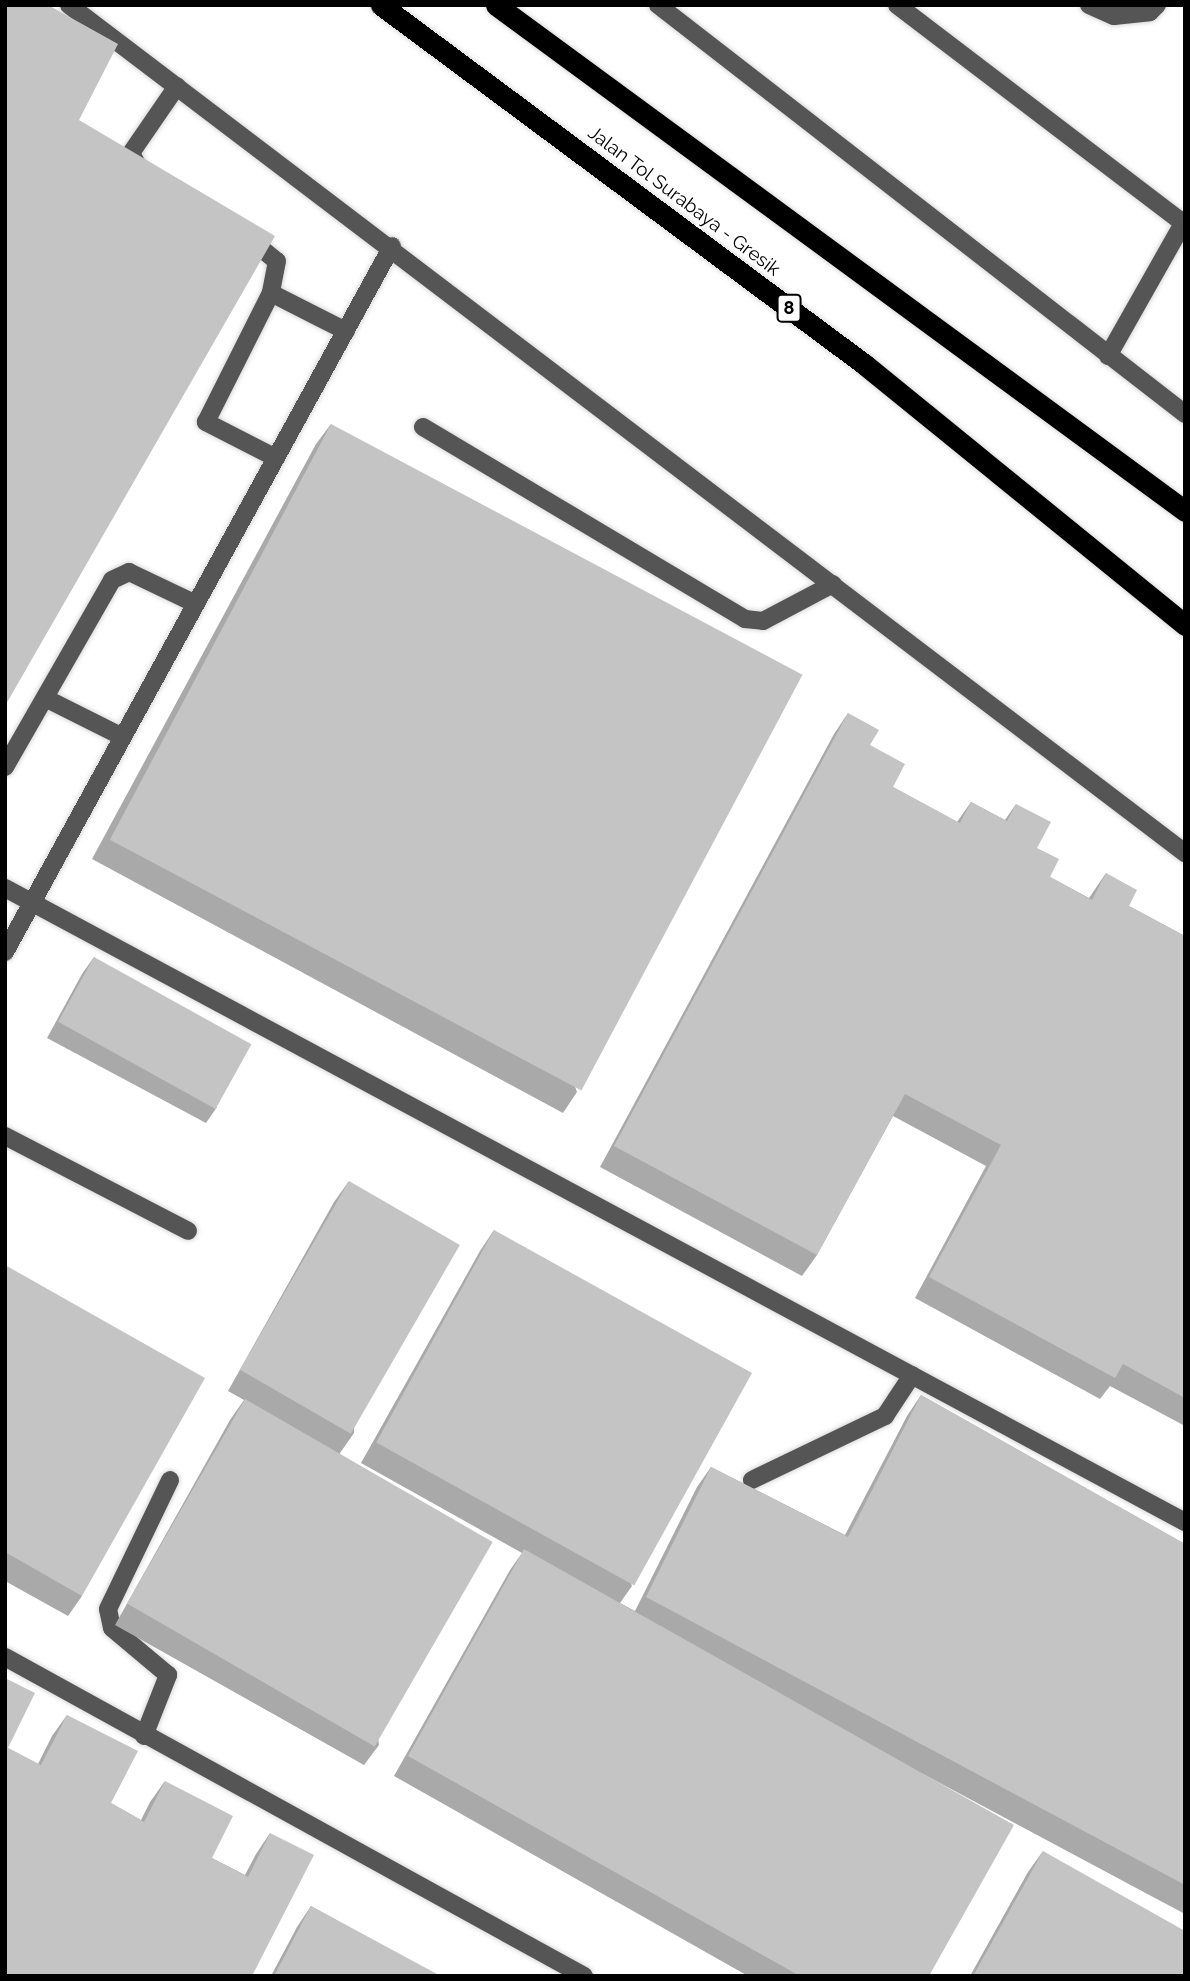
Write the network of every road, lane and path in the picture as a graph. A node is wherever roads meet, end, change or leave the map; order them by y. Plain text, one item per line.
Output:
1 (69, 5) edge
2 (381, 5) edge
3 (496, 5) edge
4 (658, 5) edge
5 (897, 5) edge
6 (1089, 5) edge
7 (1157, 5) edge
8 (177, 86) junction
9 (155, 180) edge
10 (1184, 221) edge
11 (225, 223) edge
12 (392, 246) junction
13 (271, 293) junction
14 (346, 331) junction
15 (1108, 356) junction
16 (1185, 414) edge
17 (423, 427) dead end
18 (275, 458) junction
19 (1185, 512) edge
20 (832, 583) junction
21 (196, 604) junction
22 (1185, 625) edge
23 (45, 698) junction
24 (123, 737) junction
25 (5, 766) edge
26 (1185, 853) edge
27 (5, 888) edge
28 (32, 903) junction
29 (5, 952) edge
30 (5, 1136) edge
31 (187, 1231) dead end
32 (912, 1375) junction
33 (170, 1480) dead end
34 (752, 1480) dead end
35 (1185, 1522) edge
36 (5, 1657) edge
37 (144, 1735) junction
38 (584, 1976) edge

1 - 8 street
2 - 22 highway, Jalan Tol Surabaya - Gresik / 8
3 - 19 highway
4 - 15 street
5 - 10 street
6 - 7 street
8 - 9 street
8 - 12 street
10 - 15 street
11 - 13 street
12 - 14 street
12 - 20 street
13 - 14 street
13 - 18 street
14 - 18 street
15 - 16 street
17 - 20 street
18 - 21 street
20 - 26 street
21 - 23 street
21 - 24 street
23 - 24 street
23 - 25 street
24 - 28 street
27 - 28 street
28 - 29 street
28 - 32 street
30 - 31 street
32 - 34 street
32 - 35 street
33 - 37 street
36 - 37 street
37 - 38 street

